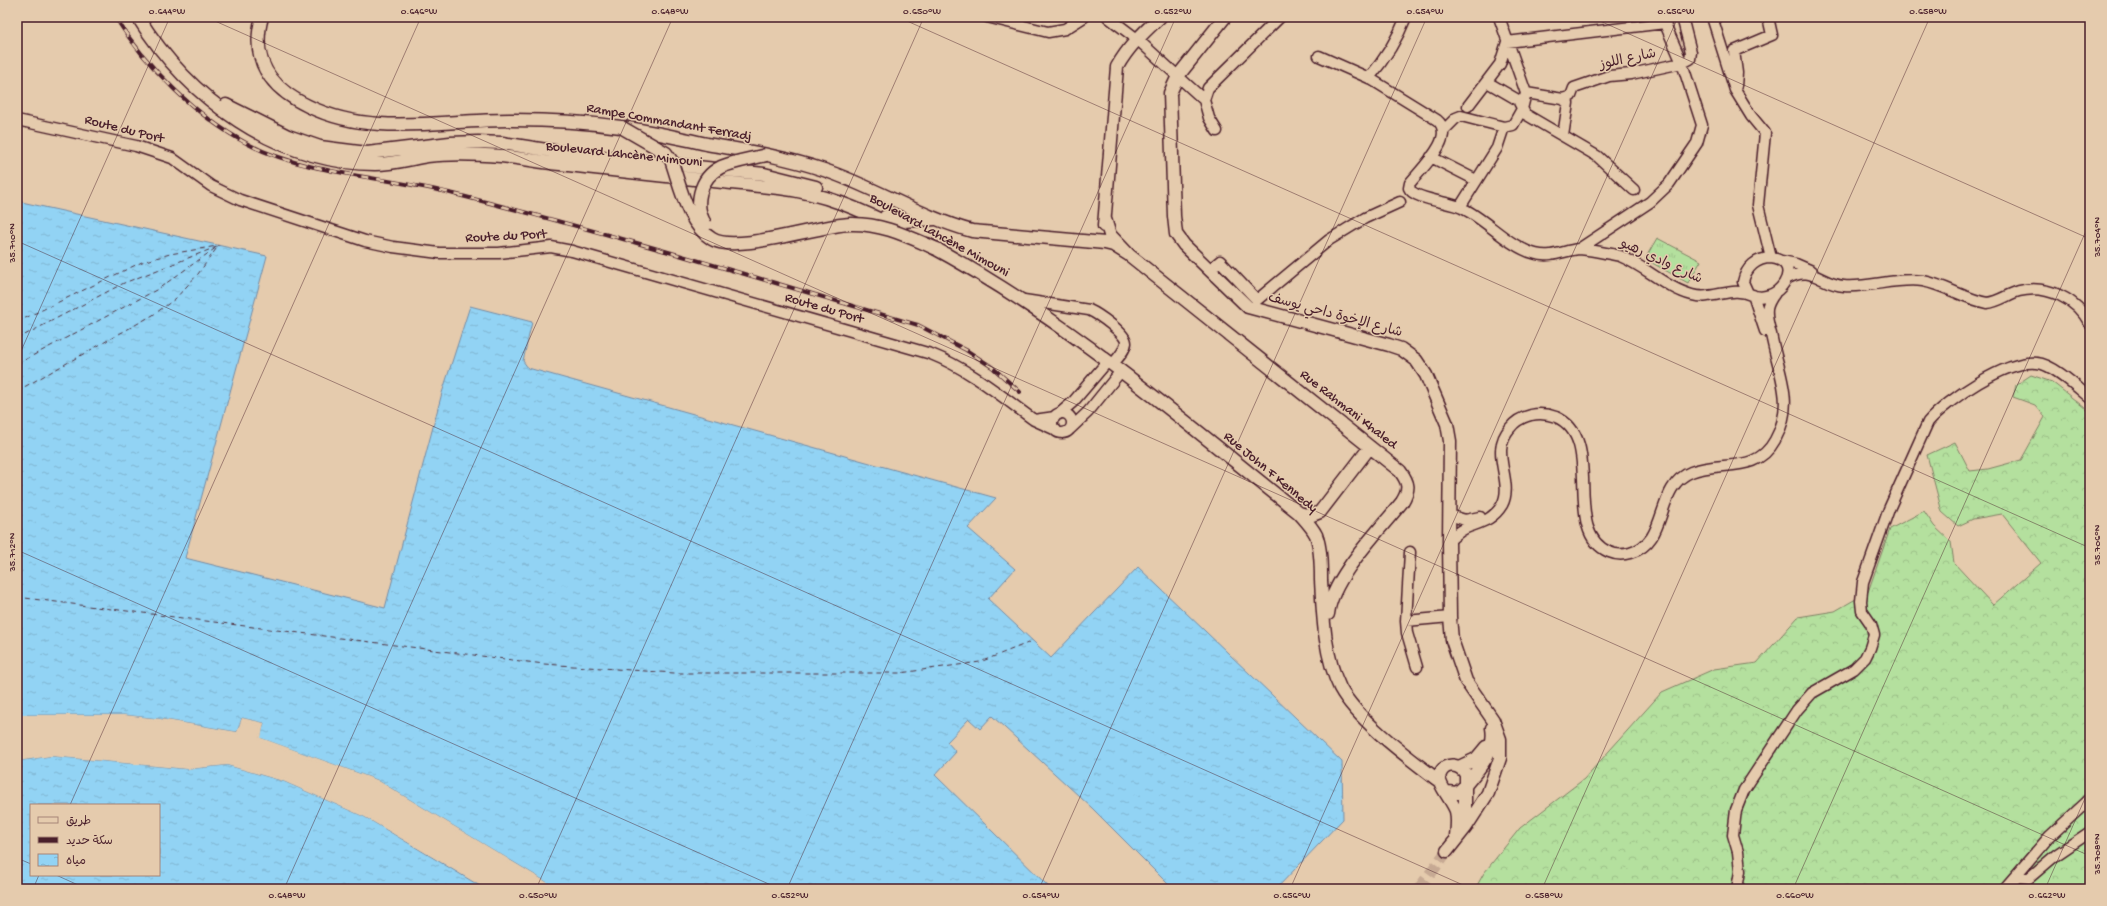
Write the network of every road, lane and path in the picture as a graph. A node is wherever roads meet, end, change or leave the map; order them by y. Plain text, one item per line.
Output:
1 (138, 17) edge
2 (262, 17) edge
3 (987, 17) edge
4 (1010, 17) edge
5 (1108, 17) edge
6 (1160, 17) edge
7 (1280, 17) edge
8 (1405, 17) edge
9 (1499, 17) edge
10 (1682, 17) edge
11 (1712, 17) edge
12 (1768, 17) edge
13 (1080, 18) edge
14 (1221, 20) edge
15 (1663, 20) edge
16 (1019, 24) junction
17 (1137, 39) junction
18 (1507, 42) junction
19 (1319, 56) dead end
20 (1682, 63) junction
21 (1178, 76) junction
22 (1369, 78) junction
23 (1487, 82) junction
24 (1735, 90) junction
25 (1526, 93) junction
26 (1563, 99) junction
27 (211, 100) junction
28 (1204, 100) junction
29 (1468, 106) dead end
30 (1522, 109) junction
31 (17, 120) edge
32 (1508, 126) junction
33 (621, 127) junction
34 (1444, 130) junction
35 (1217, 131) dead end
36 (1563, 136) junction
37 (766, 155) junction
38 (1431, 157) junction
39 (1476, 180) junction
40 (1634, 190) dead end
41 (1400, 202) dead end
42 (1460, 207) junction
43 (936, 219) junction
44 (1105, 219) junction
45 (1086, 240) junction
46 (736, 243) junction
47 (937, 249) junction
48 (1579, 249) junction
49 (1129, 255) junction
50 (1776, 259) junction
51 (1209, 270) junction
52 (1743, 278) junction
53 (1786, 279) junction
54 (1864, 285) junction
55 (1775, 292) junction
56 (1752, 295) junction
57 (1711, 297) junction
58 (1024, 300) junction
59 (2090, 324) edge
60 (1774, 351) junction
61 (1113, 366) junction
62 (2090, 398) edge
63 (1057, 415) junction
64 (1034, 420) junction
65 (1056, 430) junction
66 (1070, 430) junction
67 (1370, 447) junction
68 (1299, 513) junction
69 (1496, 513) junction
70 (1449, 515) junction
71 (1449, 541) junction
72 (1410, 552) dead end
73 (1347, 571) junction
74 (1321, 572) junction
75 (1450, 617) junction
76 (1406, 621) junction
77 (1326, 631) junction
78 (1417, 667) dead end
79 (1488, 714) junction
80 (1405, 754) junction
81 (1459, 767) junction
82 (1444, 768) junction
83 (1439, 782) junction
84 (1466, 785) junction
85 (1447, 792) junction
86 (2090, 799) edge
87 (2090, 832) edge
88 (1456, 836) junction
89 (2005, 888) edge
90 (1737, 889) edge

1 - 27 main road, Boulevard Lahcène Mimouni
2 - 33 main road, Rampe Commandant Ferradj
3 - 16 street
4 - 16 street
5 - 17 street
6 - 17 main road
7 - 28 street
8 - 22 street
9 - 18 street
10 - 20 street
11 - 24 street
12 - 24 street
13 - 16 street
14 - 21 main road, شارع الإخوة داحي يوسف
15 - 18 street
15 - 20 street
17 - 21 street
17 - 44 main road
18 - 23 street
18 - 25 street
19 - 22 street
20 - 26 street, شارع اللوز
20 - 48 street
21 - 28 street
21 - 51 main road, شارع الإخوة داحي يوسف
22 - 34 street
23 - 29 street
23 - 30 street
24 - 50 street
25 - 26 street
25 - 30 street
26 - 36 street
27 - 43 main road, Boulevard Lahcène Mimouni
27 - 47 main road, Boulevard Lahcène Mimouni
28 - 35 street
30 - 32 street
30 - 36 street
31 - 64 street, Route du Port
32 - 34 street
32 - 39 street
33 - 37 main road, Rampe Commandant Ferradj
33 - 46 main road, bridge
34 - 38 street
36 - 40 street
37 - 43 main road, Rampe Commandant Ferradj
37 - 46 main road, bridge
38 - 39 street
38 - 42 street, شارع وادي رهيو
39 - 42 street
41 - 51 street
42 - 48 street, شارع وادي رهيو
43 - 45 main road, Rampe Commandant Ferradj
44 - 45 main road
44 - 49 main road
45 - 49 main road, Rampe Commandant Ferradj
46 - 47 main road, bridge
47 - 58 main road, Boulevard Lahcène Mimouni
48 - 57 street, شارع وادي رهيو
49 - 67 main road, Rue Rahmani Khaled
50 - 52 street
50 - 53 street
50 - 54 street
51 - 70 main road, شارع الإخوة داحي يوسف
52 - 56 street
52 - 57 street, شارع وادي رهيو
53 - 54 street
53 - 55 street
54 - 59 street
55 - 56 street
55 - 60 street
56 - 57 street, شارع وادي رهيو
56 - 60 street
58 - 61 main road, Rue John F Kennedy
58 - 61 street
60 - 69 street
61 - 63 street
61 - 66 street
61 - 68 main road, Rue John F Kennedy
62 - 90 street
63 - 64 street
63 - 65 street
63 - 66 street
64 - 65 street, Route du Port
65 - 66 street
67 - 68 main road
67 - 73 main road, Rue Rahmani Khaled
68 - 74 main road, Rue John F Kennedy
69 - 70 street
69 - 71 street
70 - 71 main road, شارع الإخوة داحي يوسف
71 - 75 main road, شارع الإخوة داحي يوسف
72 - 76 street
73 - 74 main road
73 - 77 main road, Rue Rahmani Khaled
74 - 77 main road, Rue John F Kennedy
75 - 76 street
75 - 79 main road, شارع الإخوة داحي يوسف
76 - 78 street
77 - 80 main road, Rue John F Kennedy
79 - 81 main road
79 - 84 main road, شارع الإخوة داحي يوسف
79 - 88 main road, شارع الإخوة داحي يوسف
80 - 82 main road, Rue John F Kennedy
80 - 83 main road, Rue John F Kennedy
81 - 82 main road
81 - 84 main road
82 - 83 main road
83 - 85 main road
84 - 85 main road
84 - 88 main road
85 - 88 main road
86 - 89 street
87 - 89 street

